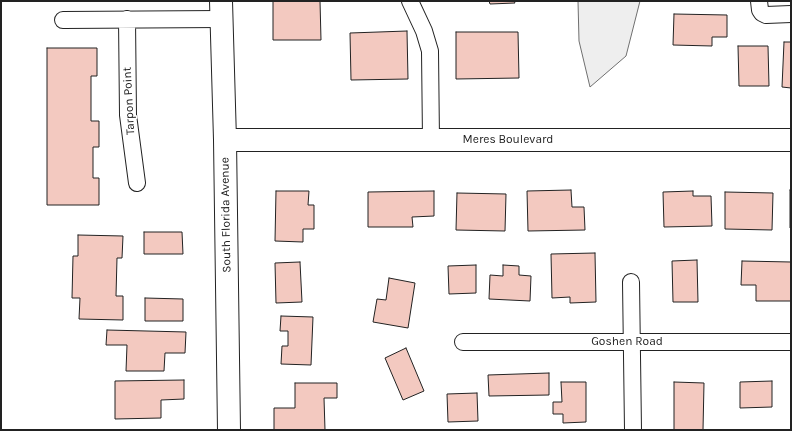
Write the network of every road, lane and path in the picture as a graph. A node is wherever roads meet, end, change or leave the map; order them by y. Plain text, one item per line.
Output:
1 (410, 1) edge
2 (759, 1) edge
3 (221, 10) edge
4 (791, 14) edge
5 (126, 19) junction
6 (63, 20) dead end
7 (225, 140) junction
8 (431, 140) junction
9 (791, 140) edge
10 (137, 183) dead end
11 (631, 282) dead end
12 (463, 342) dead end
13 (632, 342) junction
14 (791, 342) edge
15 (229, 430) edge
16 (633, 430) edge

1 - 8 street
2 - 4 street
3 - 5 street
3 - 7 street, South Florida Avenue
5 - 6 street
5 - 10 street, Tarpon Point
7 - 8 street, Meres Boulevard
7 - 15 street, South Florida Avenue
8 - 9 street, Meres Boulevard
11 - 13 street
12 - 13 street, Goshen Road
13 - 14 street, Goshen Road
13 - 16 street

